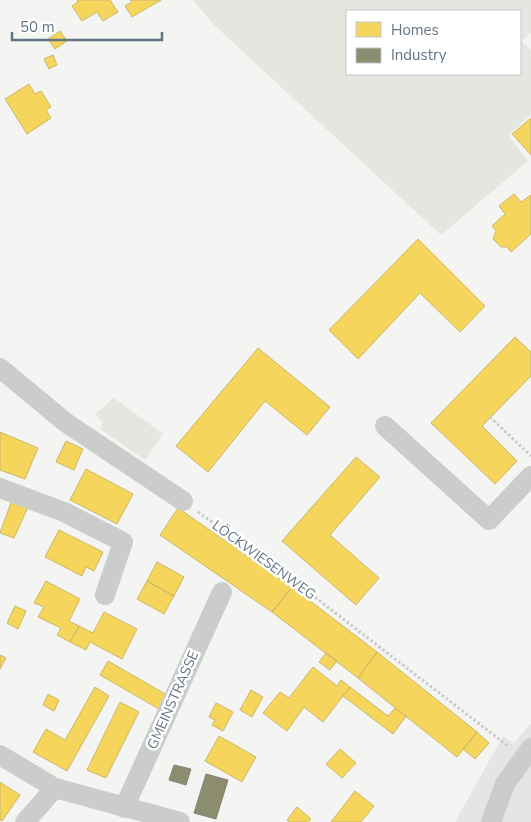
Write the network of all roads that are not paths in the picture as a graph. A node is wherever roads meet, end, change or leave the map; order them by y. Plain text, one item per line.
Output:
1 (0, 368) edge
2 (385, 426) dead end
3 (531, 476) edge
4 (0, 488) edge
5 (183, 501) road end
6 (222, 592) dead end
7 (105, 595) dead end
8 (527, 753) edge
9 (0, 755) edge
10 (54, 788) junction
11 (124, 808) junction
12 (25, 822) edge
13 (180, 822) edge
14 (491, 822) edge

1 - 5 street
2 - 3 street
4 - 7 street
6 - 11 street, GMEINSTRASSE
8 - 14 street
9 - 10 street
10 - 11 street
10 - 12 street
11 - 13 street

